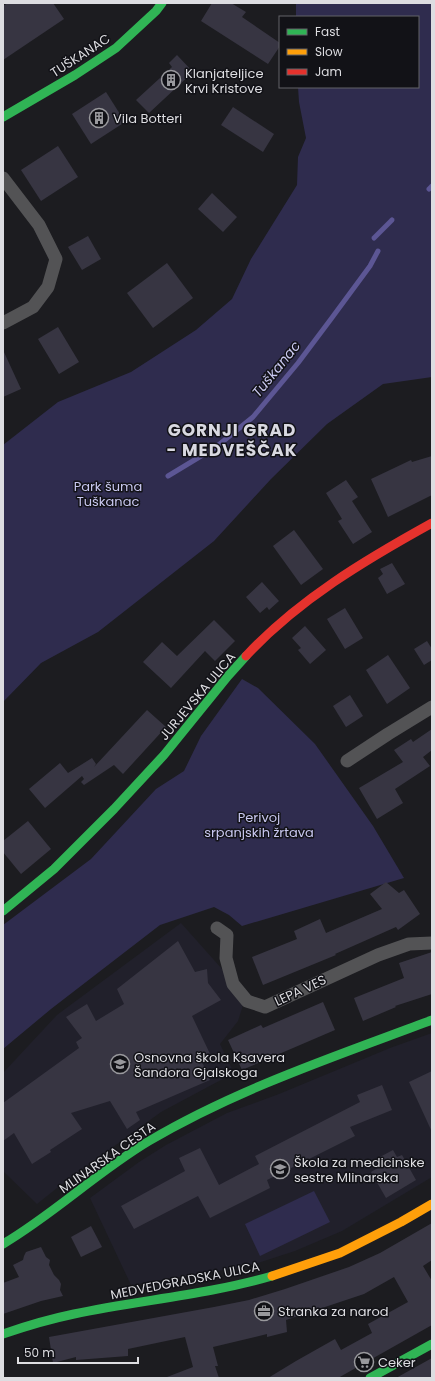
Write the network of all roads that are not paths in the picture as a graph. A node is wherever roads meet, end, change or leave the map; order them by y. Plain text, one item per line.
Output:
1 (162, 3) edge
2 (3, 117) edge
3 (3, 178) edge
4 (3, 323) edge
5 (432, 523) edge
6 (432, 707) edge
7 (347, 761) dead end
8 (3, 911) edge
9 (217, 928) dead end
10 (432, 943) edge
11 (432, 1020) edge
12 (432, 1204) edge
13 (3, 1244) edge
14 (3, 1334) edge
15 (432, 1344) edge
16 (370, 1378) edge

1 - 2 street, TUŠKANAC
3 - 4 street
5 - 8 street, JURJEVSKA ULICA
6 - 7 street
9 - 10 street, LEPA VES
11 - 13 street, MLINARSKA CESTA
12 - 14 street, MEDVEDGRADSKA ULICA
15 - 16 street

